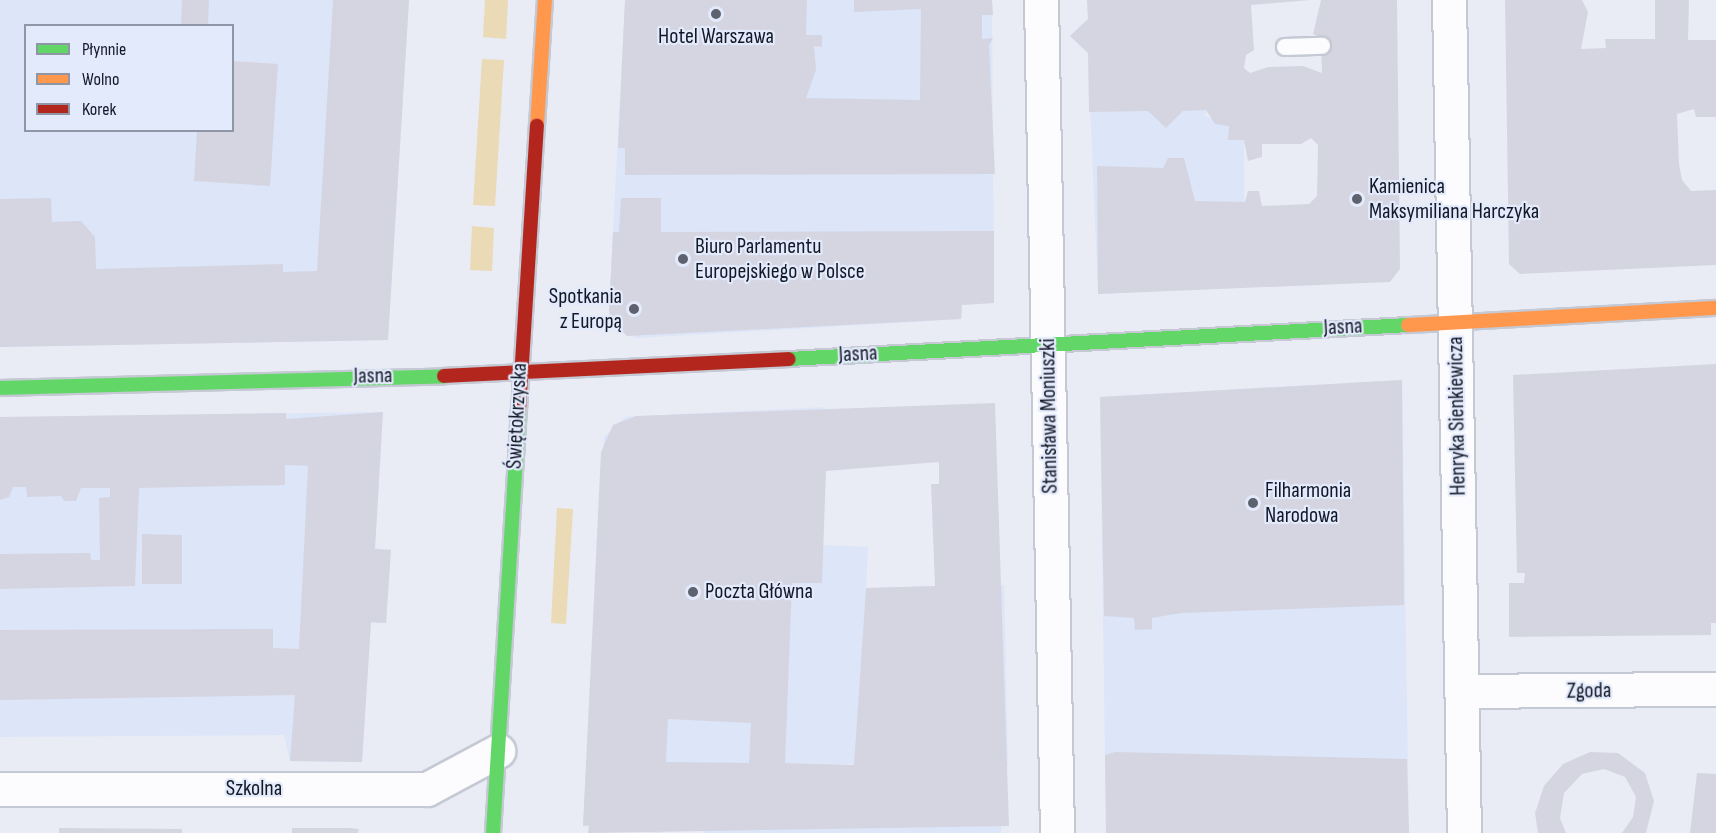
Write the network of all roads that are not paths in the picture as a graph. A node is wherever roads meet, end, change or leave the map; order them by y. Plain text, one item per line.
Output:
1 (545, 0) edge
2 (1041, 0) edge
3 (1449, 0) edge
4 (1285, 46) dead end
5 (1322, 46) dead end
6 (1716, 308) edge
7 (1455, 322) junction
8 (1048, 345) junction
9 (520, 374) junction
10 (0, 388) edge
11 (1716, 689) edge
12 (1462, 691) junction
13 (498, 750) junction
14 (0, 789) edge
15 (494, 833) edge
16 (1057, 833) edge
17 (1464, 833) edge

1 - 9 street, Świętokrzyska
2 - 8 street, Stanisława Moniuszki
3 - 7 street, Henryka Sienkiewicza
4 - 5 lane
6 - 7 street, Jasna
7 - 8 street, Jasna
7 - 12 street, Henryka Sienkiewicza
8 - 9 street, Jasna
8 - 16 street, Stanisława Moniuszki
9 - 10 street, Jasna
9 - 13 street, Świętokrzyska
11 - 12 street, Zgoda
12 - 17 street, Henryka Sienkiewicza
13 - 14 street, Szkolna
13 - 15 street, Świętokrzyska

